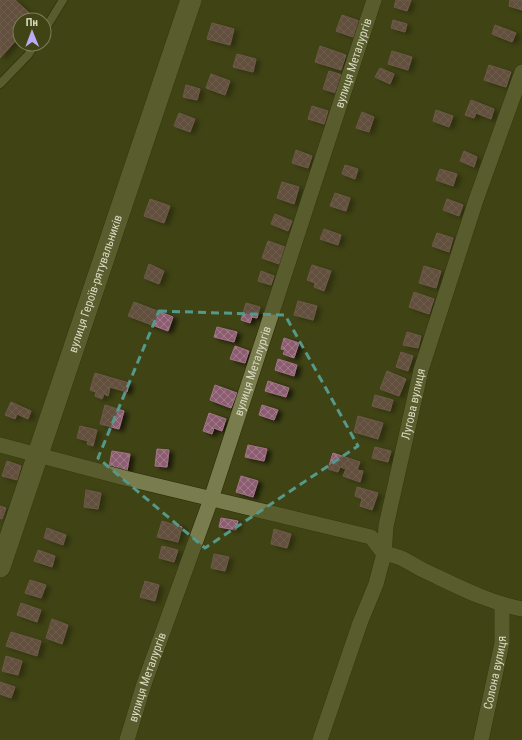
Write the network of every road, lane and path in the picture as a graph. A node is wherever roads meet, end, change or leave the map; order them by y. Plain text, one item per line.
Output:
1 (63, 0) edge
2 (191, 0) edge
3 (374, 0) edge
4 (52, 18) edge
5 (29, 52) edge
6 (522, 72) edge
7 (0, 84) edge
8 (0, 445) edge
9 (38, 456) junction
10 (211, 499) junction
11 (384, 554) junction
12 (0, 567) edge
13 (502, 605) junction
14 (522, 609) edge
15 (127, 740) edge
16 (320, 740) edge
17 (481, 740) edge

1 - 4 lane
2 - 9 street, вулиця Героїв-рятувальників
3 - 10 street, вулиця Металургів
5 - 7 lane
6 - 11 street, Лугова вулиця
8 - 9 street
9 - 10 street
9 - 12 street, вулиця Героїв-рятувальників
10 - 11 street
10 - 15 street, вулиця Металургів
11 - 13 street
11 - 16 street, Лугова вулиця
13 - 14 street
13 - 17 street, Солона вулиця

